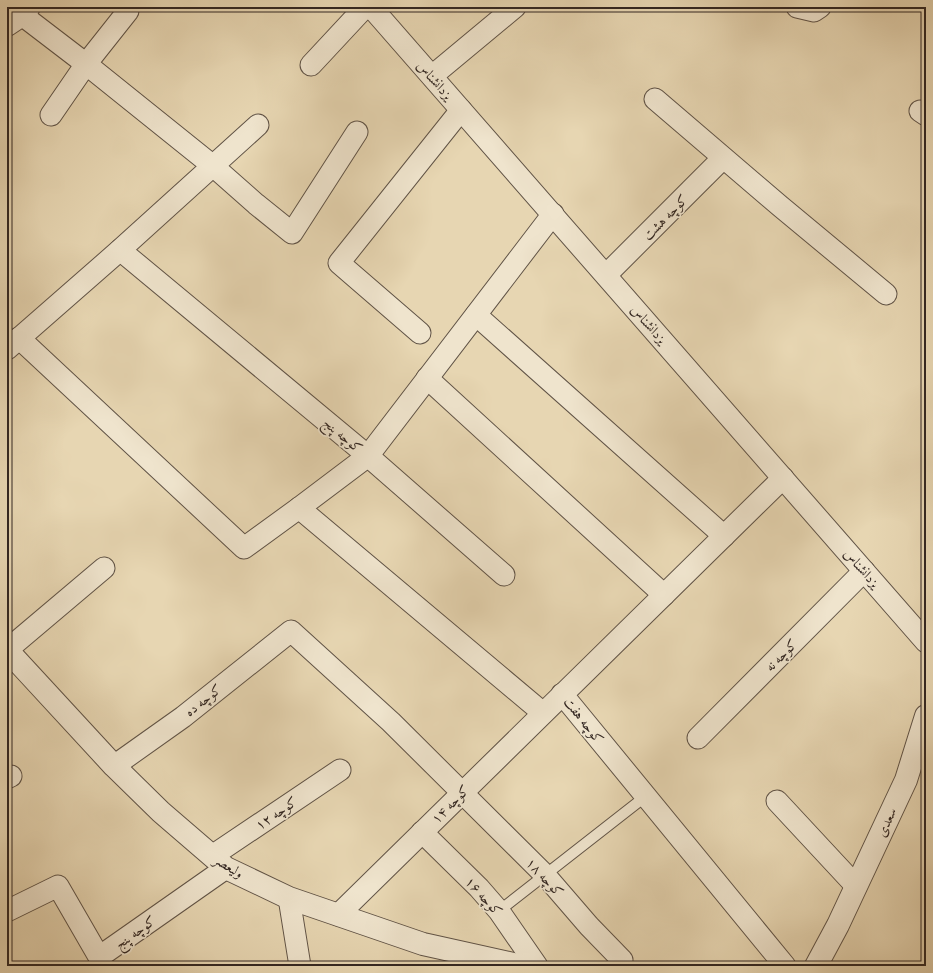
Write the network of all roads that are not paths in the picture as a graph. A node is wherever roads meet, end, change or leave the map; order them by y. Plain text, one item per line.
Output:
1 (365, 7) edge
2 (371, 7) edge
3 (515, 7) edge
4 (797, 7) edge
5 (820, 7) edge
6 (128, 11) dead end
7 (20, 16) edge
8 (86, 64) junction
9 (311, 65) dead end
10 (432, 76) junction
11 (655, 99) dead end
12 (461, 110) junction
13 (51, 115) dead end
14 (258, 125) dead end
15 (357, 132) dead end
16 (723, 158) junction
17 (212, 166) junction
18 (553, 214) junction
19 (120, 250) junction
20 (606, 276) junction
21 (886, 294) dead end
22 (476, 315) junction
23 (420, 333) dead end
24 (13, 344) edge
25 (427, 378) junction
26 (368, 456) junction
27 (783, 478) junction
28 (299, 508) junction
29 (724, 536) junction
30 (104, 568) dead end
31 (864, 571) junction
32 (504, 574) dead end
33 (664, 595) junction
34 (291, 631) joint
35 (926, 642) edge
36 (7, 650) edge
37 (562, 694) junction
38 (543, 713) junction
39 (926, 716) edge
40 (698, 738) dead end
41 (114, 766) junction
42 (340, 770) dead end
43 (462, 793) junction
44 (646, 796) junction
45 (777, 801) dead end
46 (422, 832) junction
47 (219, 862) junction
48 (545, 875) junction
49 (856, 886) junction
50 (289, 898) junction
51 (7, 911) edge
52 (499, 911) junction
53 (338, 915) junction
54 (838, 925) junction
55 (300, 966) edge
56 (522, 966) edge
57 (537, 966) edge
58 (621, 966) edge
59 (785, 966) edge
60 (803, 966) edge
61 (816, 966) edge

1 - 9 street
2 - 10 street, یزدانشناس
3 - 10 street
4 - 5 street
6 - 8 street
7 - 8 street
8 - 13 street
8 - 17 street
10 - 12 street, یزدانشناس
11 - 16 street
12 - 18 street, یزدانشناس
12 - 23 street
14 - 17 street
15 - 17 street
16 - 20 street, کوچه هشت
16 - 21 street
17 - 19 street
18 - 20 street, یزدانشناس
18 - 22 street, کوچه پنج
19 - 24 street
19 - 26 street, کوچه پنج
20 - 27 street, یزدانشناس
22 - 25 street, کوچه پنج
22 - 29 street
24 - 28 street
25 - 26 street, کوچه پنج
25 - 33 street
26 - 28 street
26 - 32 street
27 - 29 street, کوچه هفت
27 - 31 street, یزدانشناس
28 - 38 street
29 - 33 street, کوچه هفت
30 - 36 street
31 - 35 street, یزدانشناس
31 - 40 street, کوچه نه
33 - 37 street, کوچه هفت
34 - 41 street, کوچه ده
34 - 43 street, کوچه ۱۸
36 - 41 street, ولیعصر
37 - 38 street, کوچه ۱۴
37 - 44 street, کوچه هفت
38 - 43 street, کوچه ۱۴
39 - 49 street, سعدی
41 - 47 street, ولیعصر
42 - 47 street, کوچه ۱۲
43 - 46 street, کوچه ۱۴
43 - 48 street, کوچه ۱۸
44 - 48 lane
44 - 59 street, کوچه هفت
45 - 49 street
46 - 52 street, کوچه ۱۶
46 - 53 street, کوچه ۱۴
47 - 50 street, ولیعصر
47 - 51 street, کوچه پنج
48 - 52 lane
48 - 58 street, کوچه ۱۸
49 - 54 street, سعدی
50 - 53 street, ولیعصر
50 - 55 street
52 - 57 street, کوچه ۱۶
53 - 56 street, ولیعصر
54 - 60 street
54 - 61 street

